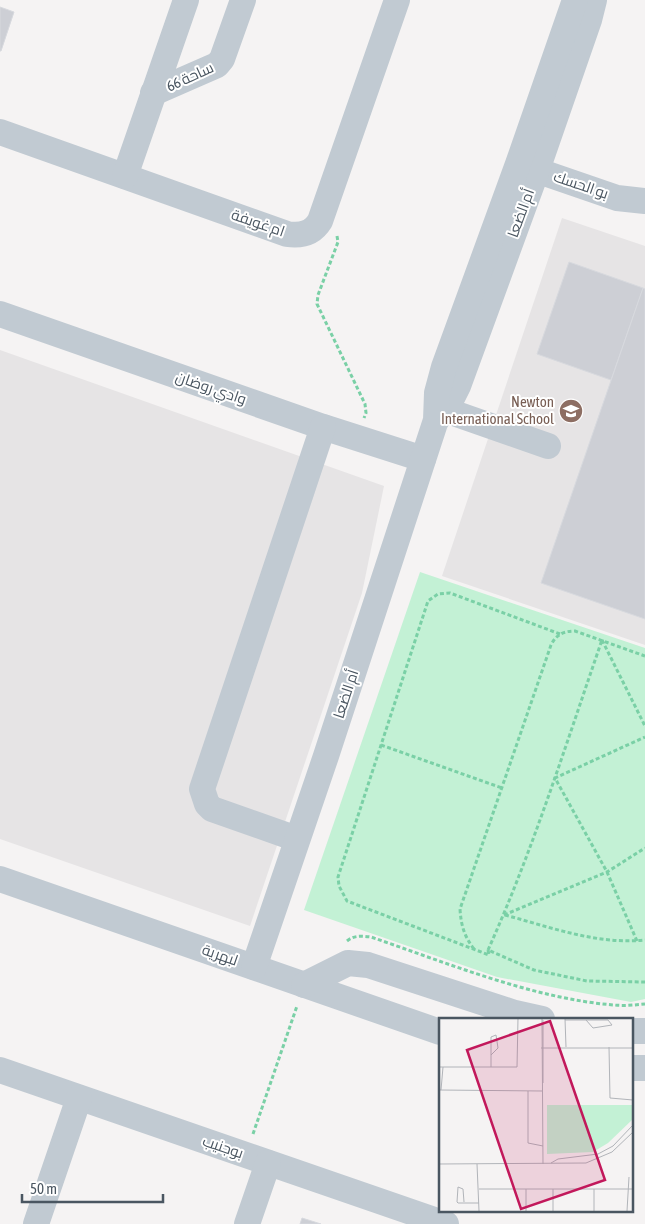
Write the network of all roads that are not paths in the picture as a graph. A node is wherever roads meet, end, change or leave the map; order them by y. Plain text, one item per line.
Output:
1 (186, 0) edge
2 (243, 0) edge
3 (397, 0) edge
4 (575, 0) edge
5 (594, 0) edge
6 (153, 93) junction
7 (0, 132) edge
8 (531, 158) junction
9 (125, 176) junction
10 (645, 199) edge
11 (0, 314) edge
12 (440, 415) junction
13 (322, 427) junction
14 (548, 446) dead end
15 (423, 459) junction
16 (297, 839) junction
17 (0, 879) edge
18 (254, 967) junction
19 (304, 985) junction
20 (538, 1018) edge
21 (632, 1031) edge
22 (645, 1031) edge
23 (439, 1032) edge
24 (632, 1068) edge
25 (645, 1068) edge
26 (0, 1070) edge
27 (79, 1098) junction
28 (257, 1159) junction
29 (36, 1224) edge
30 (247, 1224) edge
31 (446, 1224) edge

1 - 6 street, ساحة 66
2 - 6 street, ساحة 66
3 - 9 street, ام غويفة
4 - 8 street, أم الضعا
5 - 8 street, أم الضعا
6 - 9 street, ساحة 66
7 - 9 street, ام غويفة
8 - 10 street, بو الحسك
8 - 12 street, أم الضعا
11 - 13 street, وادي روضان
12 - 14 street
12 - 15 street, أم الضعا
13 - 15 street, وادي روضان
13 - 16 street
15 - 16 street, أم الضعا
16 - 18 street, أم الضعا
17 - 18 street, لبهرية
18 - 19 street, لبهرية
19 - 20 street
19 - 23 street, لبهرية
21 - 22 street
24 - 25 street
26 - 27 street, بوجنيب
27 - 28 street, بوجنيب
27 - 29 street
28 - 30 street
28 - 31 street, بوجنيب

